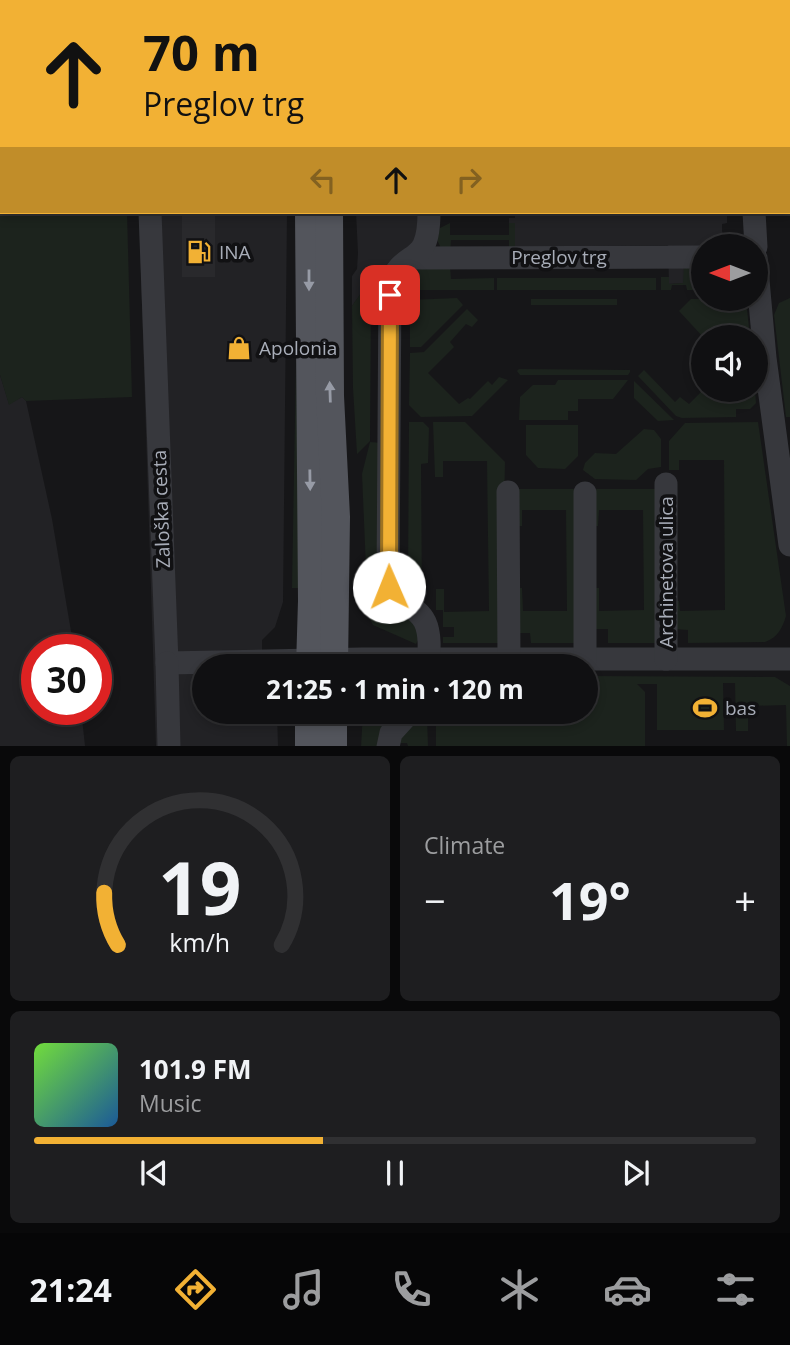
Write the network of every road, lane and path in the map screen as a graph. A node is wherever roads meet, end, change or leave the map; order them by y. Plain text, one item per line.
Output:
1 (150, 214) edge
2 (309, 214) edge
3 (329, 214) edge
4 (429, 214) edge
5 (754, 214) edge
6 (755, 234) edge
7 (691, 257) edge
8 (414, 258) junction
9 (761, 312) edge
10 (666, 485) dead end
11 (508, 492) dead end
12 (585, 493) dead end
13 (790, 545) edge
14 (322, 654) edge
15 (323, 654) edge
16 (428, 654) edge
17 (509, 654) edge
18 (585, 654) edge
19 (666, 659) junction
20 (790, 659) edge
21 (598, 660) edge
22 (167, 663) junction
23 (192, 663) edge
24 (309, 724) edge
25 (333, 724) edge
26 (399, 724) edge
27 (169, 746) edge
28 (309, 746) edge
29 (333, 746) edge
30 (388, 746) edge

1 - 22 street, Zaloška cesta
2 -> 14 main road
15 -> 3 main road
4 - 8 street
5 - 6 street
7 - 8 street, Preglov trg
8 - 16 street
9 - 13 street
10 - 19 street, Archinetova ulica
11 - 17 street
12 - 18 street
19 - 20 street, Archinetova ulica
19 - 21 street, Archinetova ulica
22 - 23 street
22 - 27 street, Zaloška cesta
24 - 28 main road
25 - 29 main road
26 - 30 street

